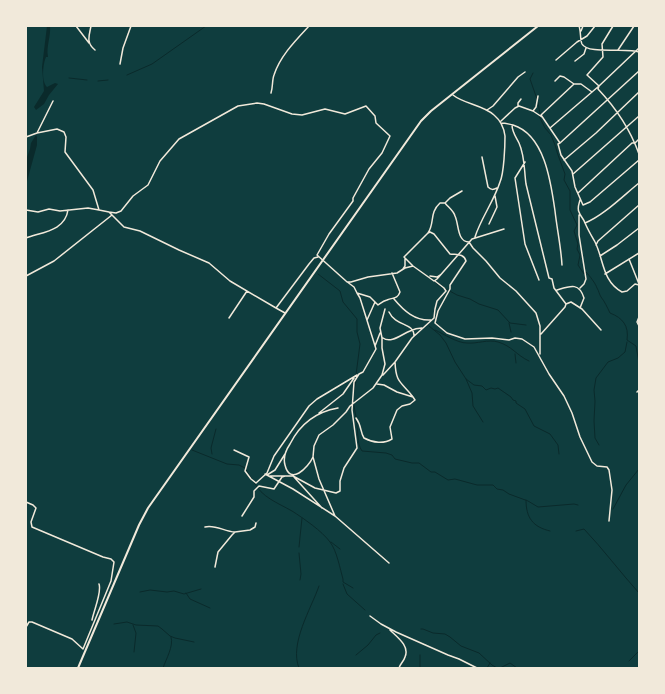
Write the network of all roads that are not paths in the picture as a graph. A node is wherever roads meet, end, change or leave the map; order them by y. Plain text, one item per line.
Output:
1 (76, 26) edge
2 (90, 26) edge
3 (131, 26) edge
4 (309, 26) edge
5 (538, 26) edge
6 (579, 26) edge
7 (583, 26) edge
8 (595, 26) edge
9 (613, 26) edge
10 (634, 26) edge
11 (581, 31) junction
12 (582, 39) junction
13 (89, 43) junction
14 (585, 47) junction
15 (639, 48) edge
16 (95, 50) dead end
17 (602, 50) junction
18 (618, 50) junction
19 (636, 50) junction
20 (639, 52) edge
21 (556, 60) dead end
22 (575, 61) dead end
23 (120, 64) dead end
24 (639, 71) edge
25 (525, 72) dead end
26 (554, 81) dead end
27 (574, 84) junction
28 (599, 86) junction
29 (592, 92) junction
30 (639, 92) edge
31 (271, 93) dead end
32 (453, 94) junction
33 (538, 96) dead end
34 (521, 99) dead end
35 (608, 99) junction
36 (53, 101) dead end
37 (518, 106) junction
38 (487, 110) junction
39 (532, 111) junction
40 (617, 113) junction
41 (639, 116) edge
42 (542, 117) junction
43 (501, 123) junction
44 (512, 125) junction
45 (627, 127) junction
46 (550, 128) junction
47 (37, 133) junction
48 (26, 136) edge
49 (639, 139) edge
50 (560, 143) junction
51 (635, 143) junction
52 (639, 154) edge
53 (482, 157) dead end
54 (564, 160) junction
55 (639, 160) edge
56 (525, 162) junction
57 (573, 174) junction
58 (639, 183) edge
59 (498, 187) junction
60 (462, 191) dead end
61 (578, 193) junction
62 (495, 196) junction
63 (580, 200) junction
64 (445, 203) junction
65 (639, 205) edge
66 (26, 210) edge
67 (68, 210) junction
68 (99, 210) junction
69 (109, 212) junction
70 (579, 213) junction
71 (112, 215) junction
72 (585, 223) junction
73 (489, 224) dead end
74 (639, 228) edge
75 (504, 229) dead end
76 (428, 233) junction
77 (26, 238) edge
78 (475, 238) junction
79 (469, 242) junction
80 (596, 245) junction
81 (639, 253) edge
82 (459, 254) junction
83 (600, 256) junction
84 (318, 257) junction
85 (405, 259) junction
86 (629, 259) junction
87 (323, 261) junction
88 (562, 265) dead end
89 (413, 266) junction
90 (403, 270) junction
91 (392, 273) junction
92 (441, 274) junction
93 (605, 274) junction
94 (427, 275) junction
95 (26, 276) edge
96 (539, 280) dead end
97 (346, 281) junction
98 (434, 281) junction
99 (639, 285) edge
100 (580, 288) junction
101 (247, 290) junction
102 (556, 290) junction
103 (357, 293) junction
104 (393, 299) junction
105 (374, 302) junction
106 (566, 304) junction
107 (276, 308) junction
108 (580, 308) junction
109 (385, 309) dead end
110 (389, 312) dead end
111 (285, 313) junction
112 (639, 317) edge
113 (229, 318) dead end
114 (367, 320) junction
115 (432, 320) junction
116 (639, 326) edge
117 (422, 328) junction
118 (412, 330) junction
119 (601, 330) dead end
120 (381, 333) junction
121 (382, 336) junction
122 (414, 336) junction
123 (540, 339) junction
124 (375, 346) junction
125 (540, 356) junction
126 (396, 362) junction
127 (358, 375) junction
128 (380, 379) junction
129 (376, 384) junction
130 (413, 397) junction
131 (353, 403) junction
132 (338, 408) dead end
133 (318, 414) junction
134 (356, 418) dead end
135 (234, 450) dead end
136 (285, 454) junction
137 (313, 457) junction
138 (265, 474) junction
139 (288, 475) junction
140 (270, 476) junction
141 (293, 476) junction
142 (279, 481) junction
143 (324, 491) junction
144 (26, 502) edge
145 (323, 510) junction
146 (242, 516) dead end
147 (335, 516) junction
148 (609, 521) dead end
149 (256, 523) dead end
150 (205, 527) dead end
151 (235, 532) junction
152 (389, 563) dead end
153 (215, 567) dead end
154 (99, 584) dead end
155 (370, 616) dead end
156 (92, 620) dead end
157 (26, 627) edge
158 (389, 628) junction
159 (78, 668) edge
160 (399, 668) edge
161 (477, 668) edge

1 - 13 street
2 - 13 street
3 - 23 street
4 - 31 street
5 - 32 main road
6 - 11 street
7 - 11 street
8 - 12 street
9 - 17 street
10 - 18 street
11 - 12 street
12 - 14 street
12 - 21 street
13 - 16 street
14 - 17 street
14 - 22 street
15 - 19 street
17 - 18 street
17 - 28 street
18 - 19 street
19 - 20 street
19 - 28 street
24 - 35 street
25 - 38 street
26 - 27 street
27 - 29 street
27 - 42 street
28 - 29 street
28 - 35 street
29 - 46 street
30 - 40 street
32 - 38 street
32 - 87 main road
33 - 39 street
34 - 37 street
35 - 40 street
35 - 50 street
36 - 47 street
37 - 39 street
37 - 43 street
38 - 43 street
39 - 42 street
40 - 45 street
40 - 54 street
41 - 45 street
42 - 46 street
43 - 44 street
43 - 59 street
44 - 56 street
44 - 88 street
45 - 51 street
45 - 57 street
46 - 50 street
47 - 48 street
47 - 68 street
49 - 51 street
50 - 54 street
51 - 52 street
51 - 61 street
53 - 59 street
54 - 57 street
55 - 63 street
56 - 96 street
56 - 102 street
57 - 61 street
58 - 72 street
59 - 62 street
60 - 64 street
61 - 63 street
62 - 73 street
62 - 78 street
63 - 70 street
64 - 76 street
64 - 79 street
65 - 80 street
66 - 67 street
67 - 68 street
67 - 77 street
68 - 69 street
69 - 71 street
69 - 84 street
70 - 72 street
70 - 100 street
71 - 95 street
71 - 101 street
72 - 80 street
74 - 83 street
75 - 78 street
76 - 82 street
76 - 85 street
78 - 79 street
79 - 82 street
79 - 123 street
80 - 83 street
81 - 86 street
82 - 92 street
82 - 125 street
83 - 93 street
84 - 87 street
84 - 107 street
85 - 89 street
85 - 90 street
86 - 93 street
86 - 99 street
87 - 97 street
87 - 111 main road
89 - 90 street
89 - 94 street
90 - 91 street
91 - 97 street
91 - 104 street
92 - 94 street
92 - 98 street
93 - 99 street
94 - 98 street
97 - 103 street
98 - 115 street
100 - 102 street
100 - 108 street
101 - 107 street
101 - 113 street
102 - 106 street
103 - 105 street
103 - 114 street
104 - 105 street
104 - 115 street
105 - 114 street
106 - 108 street
106 - 123 street
107 - 111 street
108 - 119 street
109 - 120 street
110 - 118 street
111 - 159 main road
112 - 116 street
114 - 124 street
115 - 117 street
117 - 118 street
117 - 122 street
118 - 121 street
118 - 122 street
120 - 121 street
120 - 124 street
121 - 128 street
122 - 126 street
123 - 125 street
124 - 127 street
125 - 148 street
126 - 128 street
126 - 130 street
127 - 131 street
127 - 133 street
127 - 138 street
128 - 129 street
129 - 130 street
129 - 131 street
130 - 134 street
131 - 137 street
131 - 143 street
132 - 133 street
133 - 136 street
135 - 138 street
136 - 137 street
136 - 138 street
137 - 143 street
138 - 140 street
139 - 140 street
139 - 141 street
139 - 142 street
140 - 142 street
141 - 143 street
141 - 145 street
142 - 145 street
142 - 146 street
143 - 147 street
144 - 157 street
145 - 147 street
147 - 152 street
149 - 151 street
150 - 151 street
151 - 153 street
154 - 156 street
155 - 158 street
158 - 160 street
158 - 161 street

